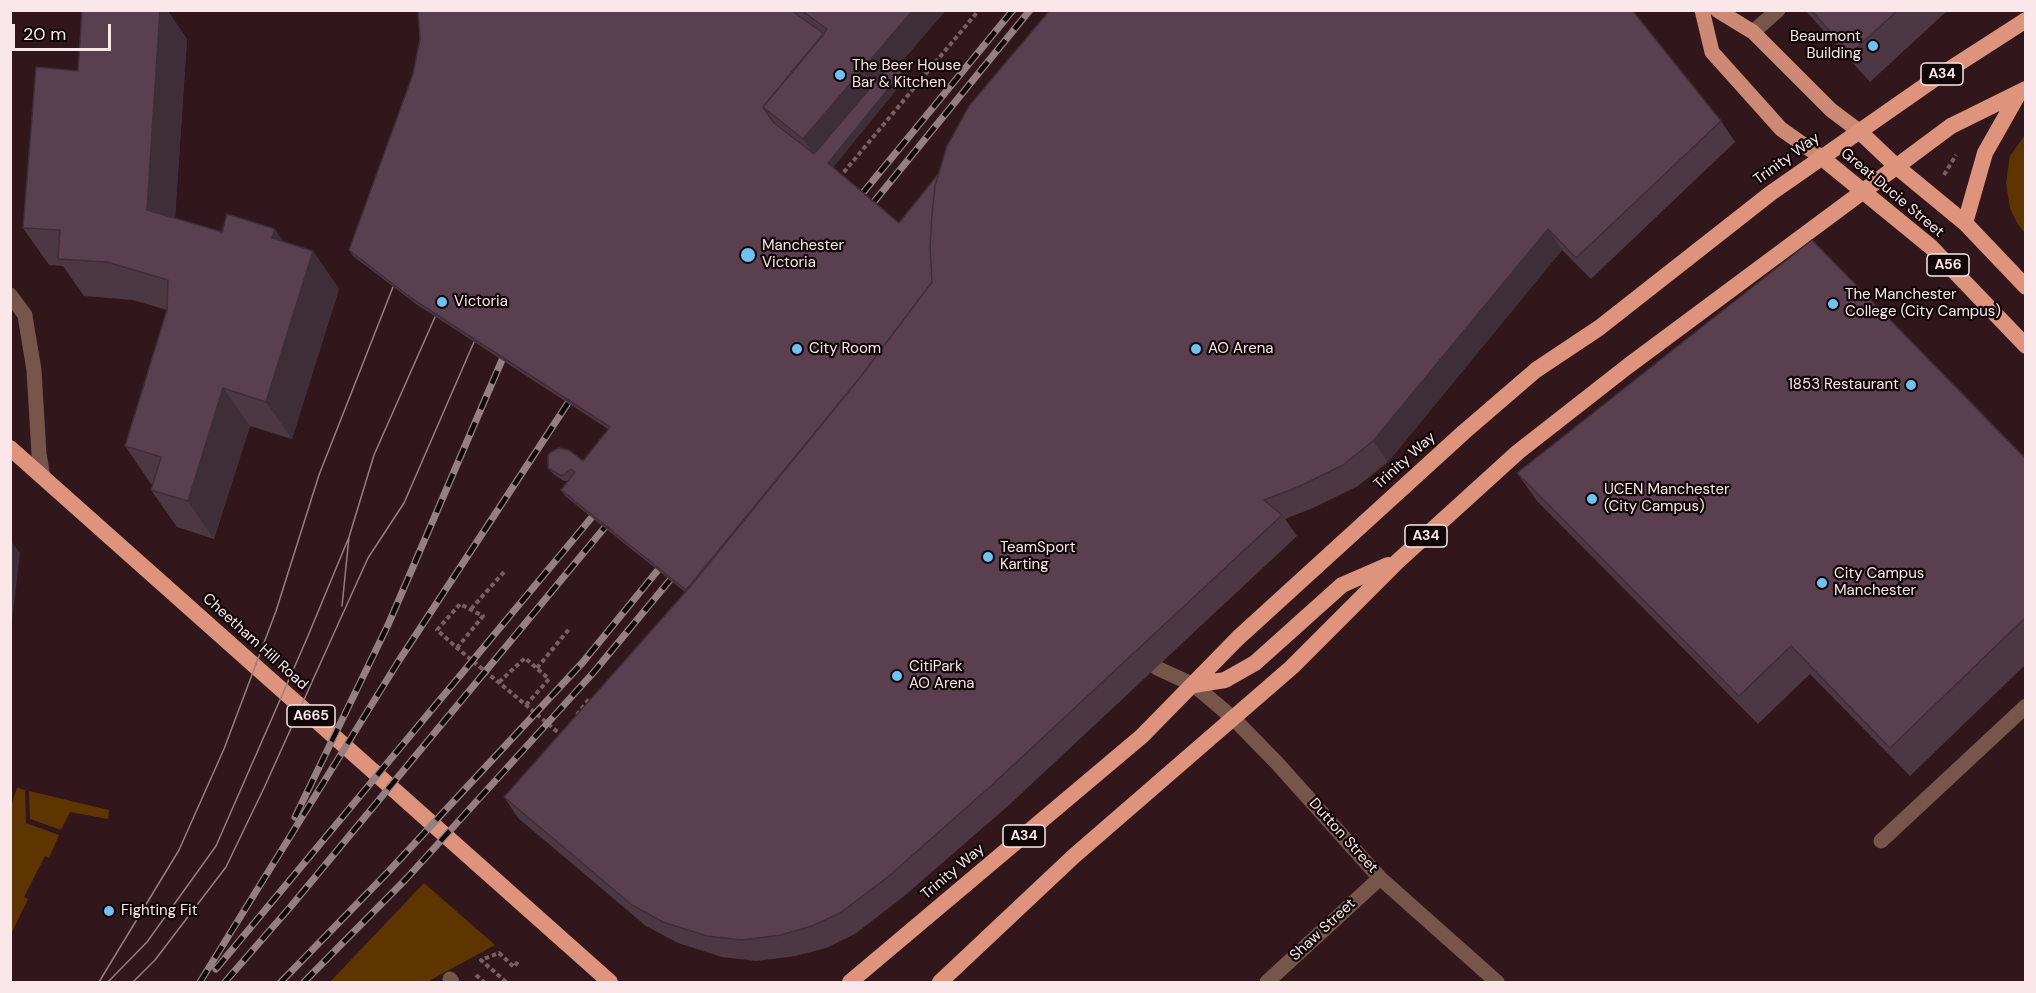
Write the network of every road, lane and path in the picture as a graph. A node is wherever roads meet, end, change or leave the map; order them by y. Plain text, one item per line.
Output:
1 (979, 10) edge
2 (1702, 10) edge
3 (1717, 10) edge
4 (1778, 10) edge
5 (2025, 20) edge
6 (1753, 32) junction
7 (2022, 91) edge
8 (1859, 131) junction
9 (1959, 149) dead end
10 (1821, 157) junction
11 (1897, 167) junction
12 (1941, 179) dead end
13 (836, 180) edge
14 (1863, 192) junction
15 (1965, 223) junction
16 (2025, 287) edge
17 (10, 294) edge
18 (2025, 346) edge
19 (10, 448) edge
20 (46, 480) junction
21 (1398, 561) junction
22 (504, 572) dead end
23 (471, 609) junction
24 (570, 628) dead end
25 (457, 648) junction
26 (537, 668) junction
27 (1157, 668) dead end
28 (499, 682) junction
29 (1194, 685) junction
30 (589, 699) edge
31 (526, 705) junction
32 (2025, 706) edge
33 (575, 717) edge
34 (1234, 719) junction
35 (568, 726) edge
36 (1881, 841) dead end
37 (1380, 878) junction
38 (519, 960) dead end
39 (944, 980) edge
40 (506, 982) edge
41 (610, 982) edge
42 (850, 982) edge
43 (1267, 982) edge
44 (1497, 982) edge

1 - 13 path
2 - 10 main road, Great Ducie Street / A56
3 - 6 main road, Great Ducie Street / A56
4 - 6 street
5 - 8 highway, Trinity Way / A34
6 - 8 main road, Great Ducie Street / A56
7 - 11 highway, A34
7 - 15 highway, A34
8 - 10 highway, Trinity Way / A34
8 - 11 highway, Great Ducie Street / A56
9 - 12 path
10 - 14 highway, Great Ducie Street / A56
10 - 29 highway, Trinity Way / A34
11 - 14 highway, A34
11 - 15 highway, Great Ducie Street / A56
14 - 18 highway, Great Ducie Street / A56
14 - 21 highway, A34
15 - 16 highway, Great Ducie Street / A56
17 - 20 street
19 - 20 highway, Cheetham Hill Road
20 - 41 highway, Cheetham Hill Road / A665
21 - 29 highway
21 - 34 highway, A34
22 - 23 path
23 - 25 path
23 - 25 path
24 - 26 path
25 - 28 path
26 - 28 path
26 - 31 path
27 - 29 street, Dutton Street
28 - 31 path
29 - 34 street, Dutton Street
29 - 42 highway, Trinity Way / A34
30 - 33 path
31 - 35 path
32 - 36 street
34 - 37 street, Dutton Street
34 - 39 highway, A34
37 - 43 street, Shaw Street
37 - 44 street, Dutton Street
38 - 40 path

